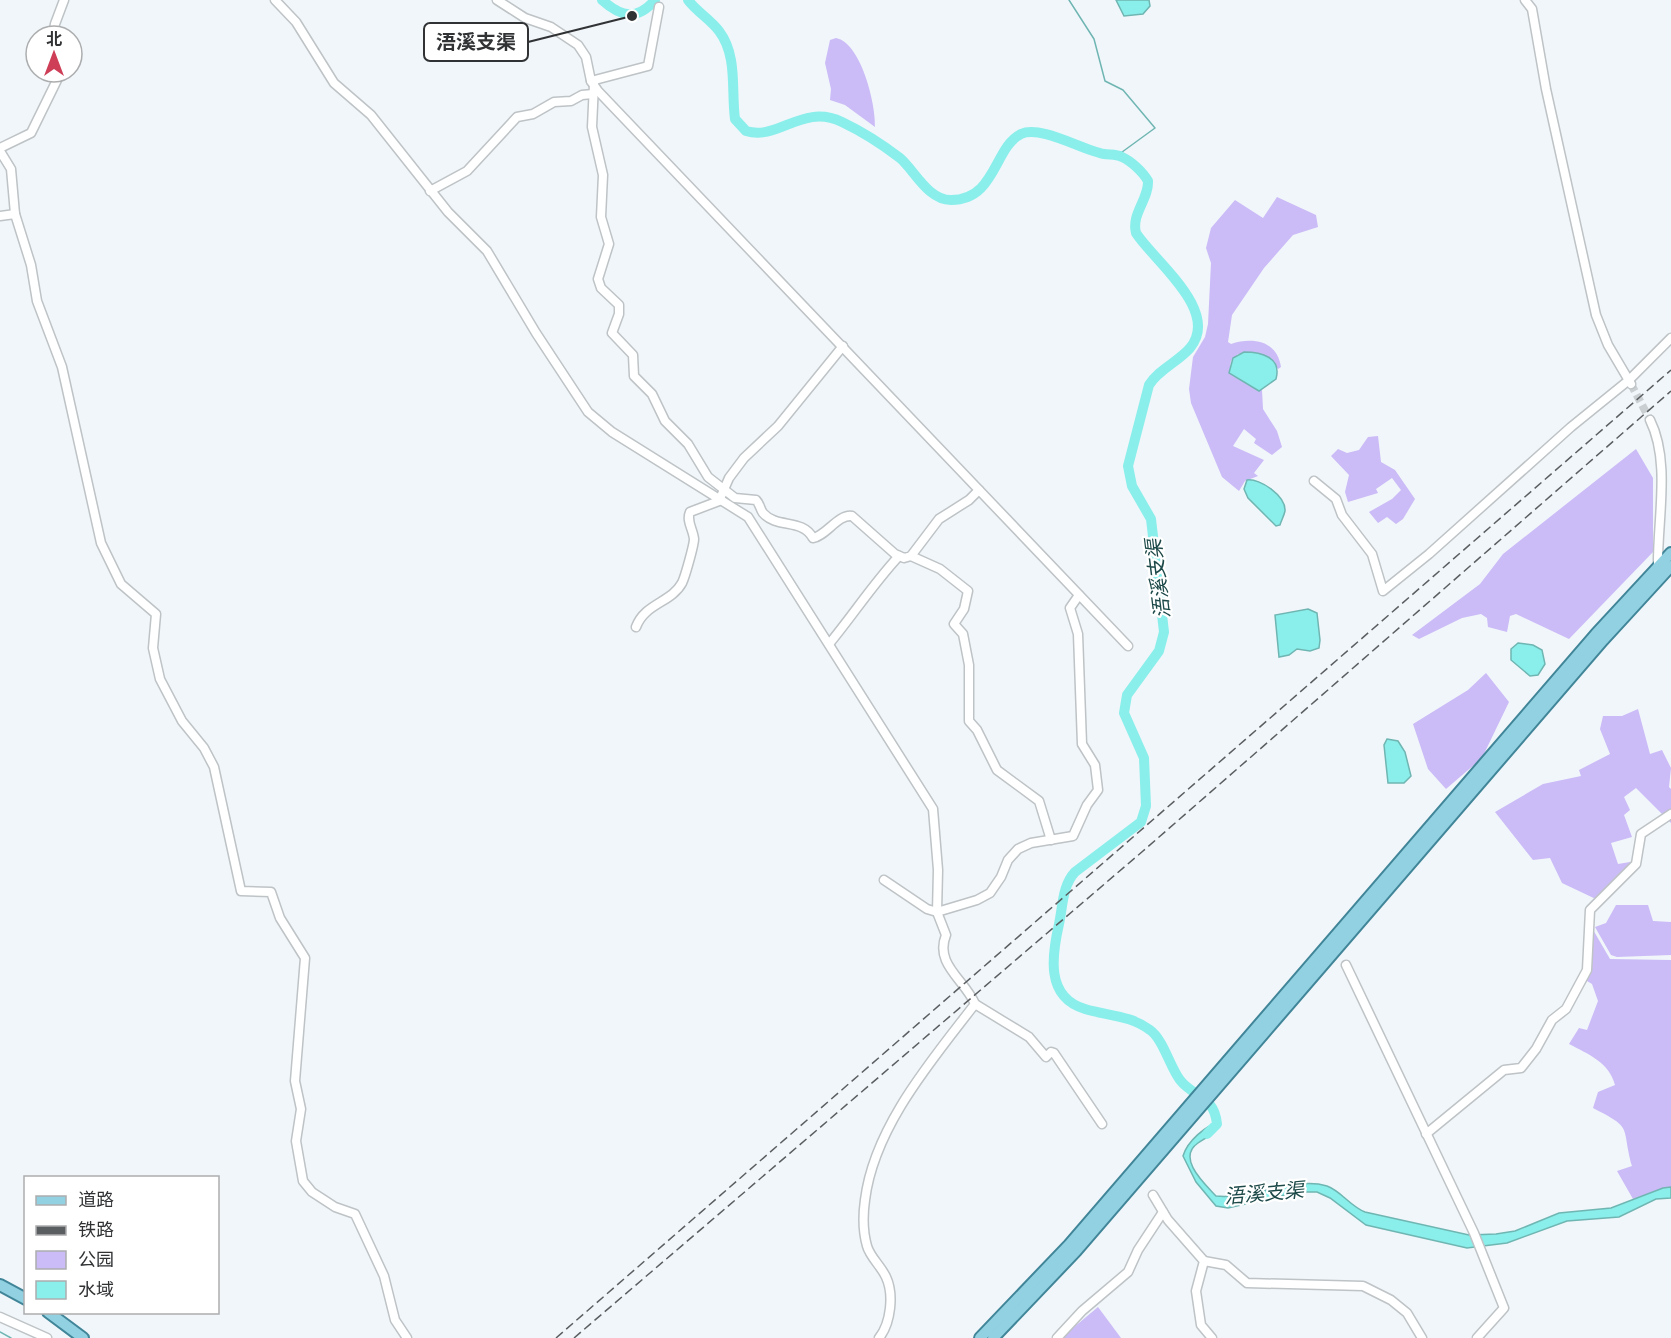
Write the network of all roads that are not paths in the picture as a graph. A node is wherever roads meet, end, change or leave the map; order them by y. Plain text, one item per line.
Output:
1 (64, 0) edge
2 (497, 0) edge
3 (1528, 0) edge
4 (278, 1) edge
5 (659, 7) dead end
6 (55, 24) edge
7 (55, 84) edge
8 (592, 86) junction
9 (0, 149) edge
10 (430, 190) junction
11 (15, 214) junction
12 (0, 216) edge
13 (1671, 338) edge
14 (843, 346) junction
15 (1630, 382) junction
16 (1650, 420) tunnel mouth
17 (1314, 481) dead end
18 (723, 490) junction
19 (980, 490) junction
20 (719, 499) junction
21 (1671, 553) edge
22 (899, 556) junction
23 (911, 556) junction
24 (1667, 569) edge
25 (1078, 595) junction
26 (636, 627) dead end
27 (829, 644) junction
28 (1128, 646) dead end
29 (1671, 814) edge
30 (1051, 840) junction
31 (884, 880) dead end
32 (937, 912) junction
33 (1346, 965) dead end
34 (975, 1004) junction
35 (1192, 1111) junction
36 (1102, 1124) dead end
37 (1426, 1134) junction
38 (1152, 1195) dead end
39 (1162, 1212) junction
40 (1204, 1261) junction
41 (0, 1285) edge
42 (24, 1298) edge
43 (51, 1314) edge
44 (0, 1317) edge
45 (47, 1338) edge
46 (83, 1338) edge
47 (407, 1338) edge
48 (879, 1338) edge
49 (980, 1338) edge
50 (993, 1338) edge
51 (1057, 1338) edge
52 (1212, 1338) edge
53 (1422, 1338) edge
54 (1477, 1338) edge

1 - 6 street
2 - 8 street
3 - 15 street
4 - 10 street
5 - 8 street
7 - 9 street
8 - 10 street
8 - 14 street
8 - 18 street
9 - 11 street
10 - 20 street
11 - 12 street
11 - 47 street
13 - 15 street
14 - 18 street
14 - 19 street
15 - 17 street
16 - 24 street
18 - 20 street
18 - 22 street
19 - 23 street
19 - 25 street
20 - 26 street
20 - 27 street
21 - 24 main road
22 - 23 street
22 - 27 street
23 - 30 street
24 - 35 main road
25 - 28 street
25 - 30 street
27 - 32 street
29 - 37 street
30 - 32 street
31 - 32 street
32 - 34 street
33 - 37 street
34 - 36 street
34 - 48 street
35 - 49 main road
35 - 50 main road
37 - 54 street
38 - 39 street
39 - 40 street
39 - 51 street
40 - 52 street
40 - 53 street
41 - 42 main road
43 - 46 main road
44 - 45 street

